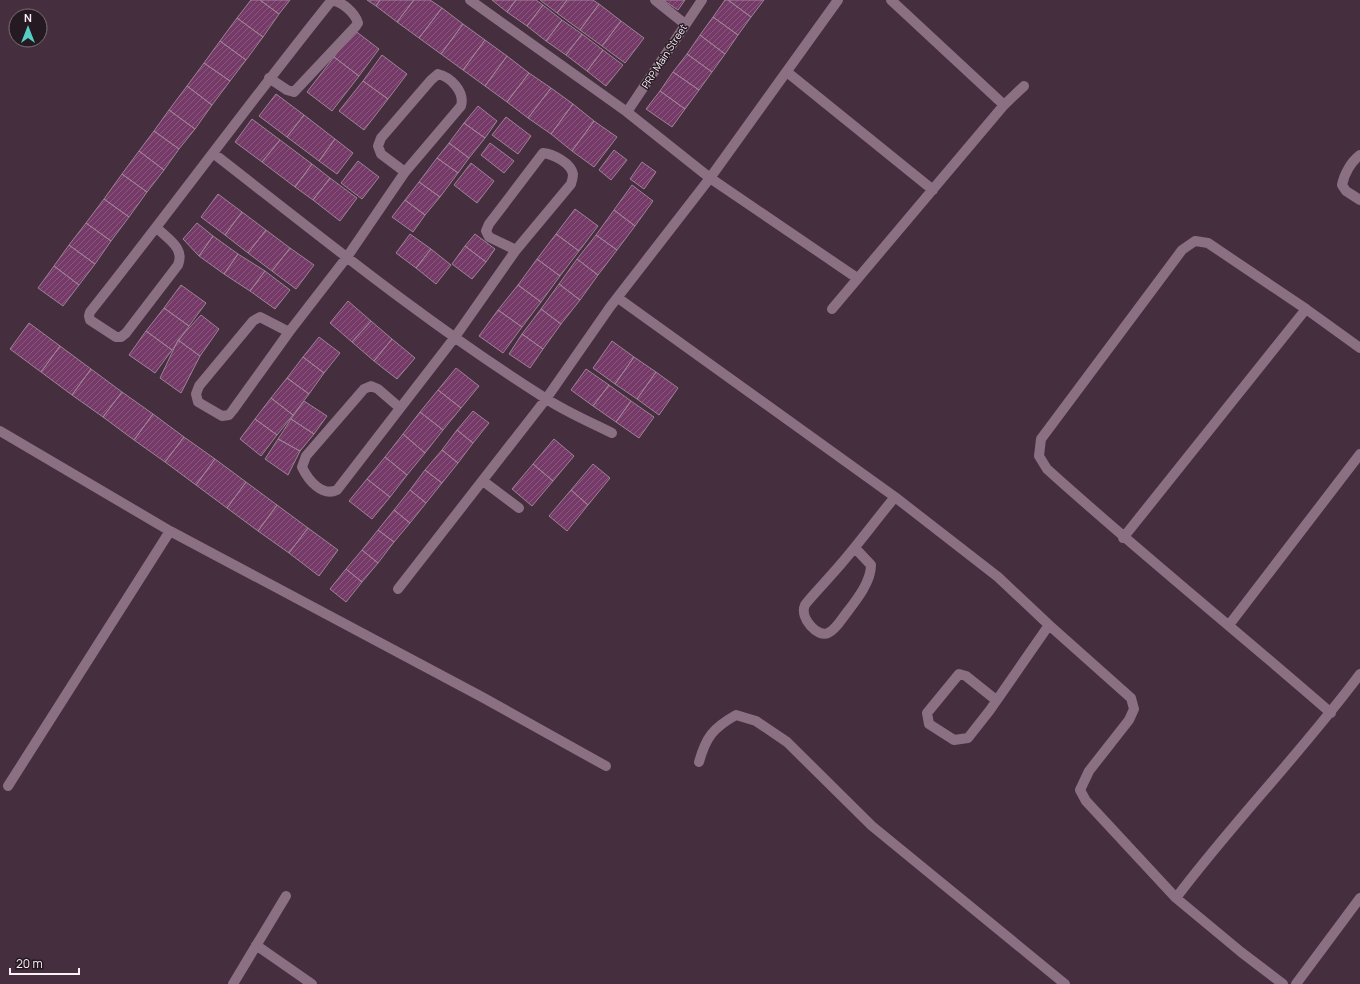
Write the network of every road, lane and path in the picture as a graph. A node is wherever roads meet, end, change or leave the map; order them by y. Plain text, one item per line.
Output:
1 (470, 0) edge
2 (655, 0) edge
3 (702, 0) edge
4 (838, 0) edge
5 (891, 0) edge
6 (685, 24) junction
7 (787, 72) junction
8 (269, 78) junction
9 (1024, 86) dead end
10 (1004, 105) junction
11 (627, 112) junction
12 (213, 152) junction
13 (1360, 155) edge
14 (405, 172) junction
15 (710, 178) junction
16 (933, 190) junction
17 (1360, 200) edge
18 (157, 228) junction
19 (516, 250) junction
20 (347, 258) junction
21 (857, 278) junction
22 (618, 298) junction
23 (832, 309) dead end
24 (1306, 309) junction
25 (289, 332) junction
26 (455, 337) junction
27 (1360, 348) edge
28 (546, 399) junction
29 (400, 408) junction
30 (0, 431) edge
31 (612, 433) dead end
32 (1360, 454) edge
33 (483, 481) junction
34 (894, 497) junction
35 (520, 508) dead end
36 (170, 531) junction
37 (1124, 538) junction
38 (855, 548) junction
39 (398, 589) dead end
40 (1049, 625) junction
41 (1229, 625) junction
42 (1360, 674) edge
43 (996, 700) junction
44 (1331, 713) junction
45 (699, 762) dead end
46 (606, 766) dead end
47 (8, 786) dead end
48 (286, 896) dead end
49 (1176, 898) junction
50 (1360, 898) edge
51 (256, 945) junction
52 (233, 984) edge
53 (312, 984) edge
54 (1065, 984) edge
55 (1283, 984) edge
56 (1296, 984) edge

1 - 11 street
2 - 6 street
3 - 6 street, PRP Main Street
4 - 7 street
5 - 10 street
6 - 11 street, PRP Main Street
7 - 15 street
7 - 16 street
8 - 8 street
8 - 12 street
9 - 10 street
10 - 16 street
11 - 15 street
12 - 18 street
12 - 20 street
13 - 17 street
14 - 14 street
14 - 20 street
15 - 21 street
15 - 22 street
16 - 21 street
18 - 18 street
19 - 19 street
19 - 26 street
20 - 25 street
20 - 26 street
21 - 23 street
22 - 28 street
22 - 34 street
24 - 27 street
24 - 37 street
24 - 37 street
25 - 25 street
26 - 28 street
26 - 29 street
28 - 31 street
28 - 33 street
29 - 29 street
30 - 36 street
32 - 41 street
33 - 35 street
33 - 39 street
34 - 38 street
34 - 40 street
36 - 46 street
36 - 47 street
37 - 41 street
38 - 38 street
40 - 43 street
40 - 49 street
41 - 44 street
42 - 44 street
43 - 43 street
44 - 49 street
45 - 54 street
48 - 51 street
49 - 55 street
50 - 56 street
51 - 52 street
51 - 53 street

